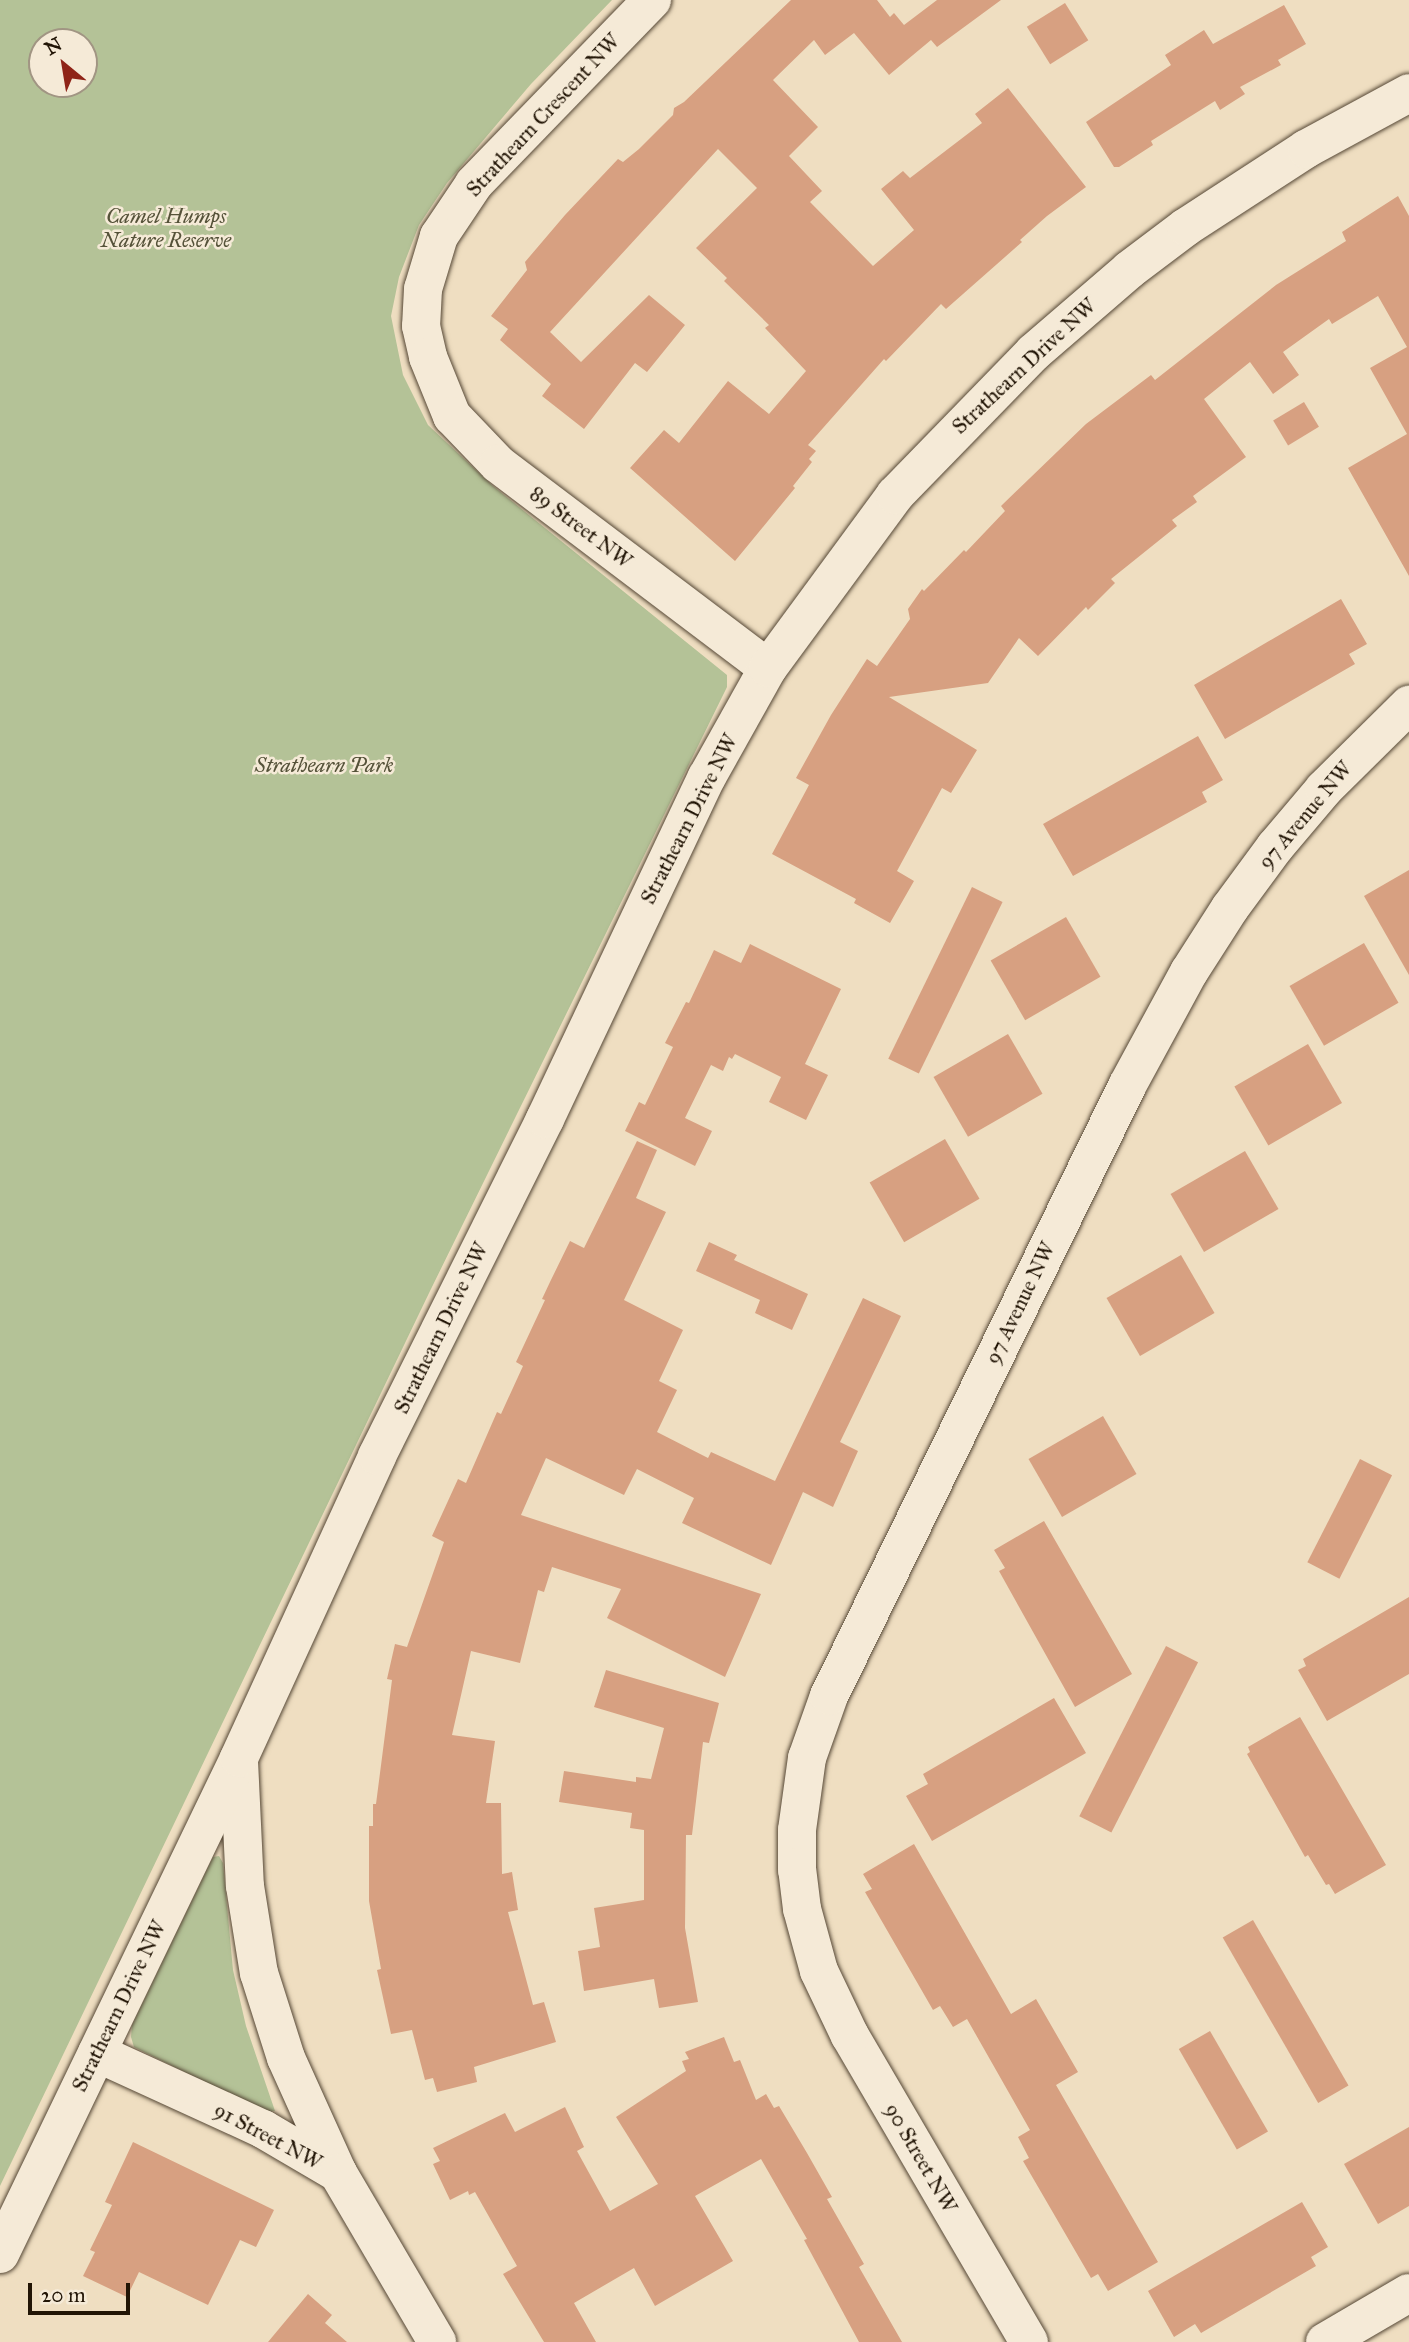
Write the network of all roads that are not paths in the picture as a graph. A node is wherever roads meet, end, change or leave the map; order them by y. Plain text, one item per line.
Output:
1 (652, 0) edge
2 (1409, 93) edge
3 (428, 358) joint
4 (768, 668) junction
5 (1409, 705) edge
6 (239, 1758) junction
7 (819, 1971) joint
8 (97, 2053) junction
9 (338, 2173) junction
10 (0, 2254) edge
11 (1409, 2293) edge
12 (437, 2342) edge
13 (1029, 2342) edge
14 (1325, 2342) edge

1 - 3 street, Strathearn Crescent NW
2 - 4 street, Strathearn Drive NW
3 - 4 street, 89 Street NW
4 - 6 street, Strathearn Drive NW
5 - 7 street, 97 Avenue NW
6 - 8 street, Strathearn Drive NW
6 - 9 street, Strathearn Drive NW
7 - 13 street, 90 Street NW
8 - 9 street, 91 Street NW
8 - 10 street, Strathearn Drive NW
9 - 12 street, 91 Street NW
11 - 14 street

